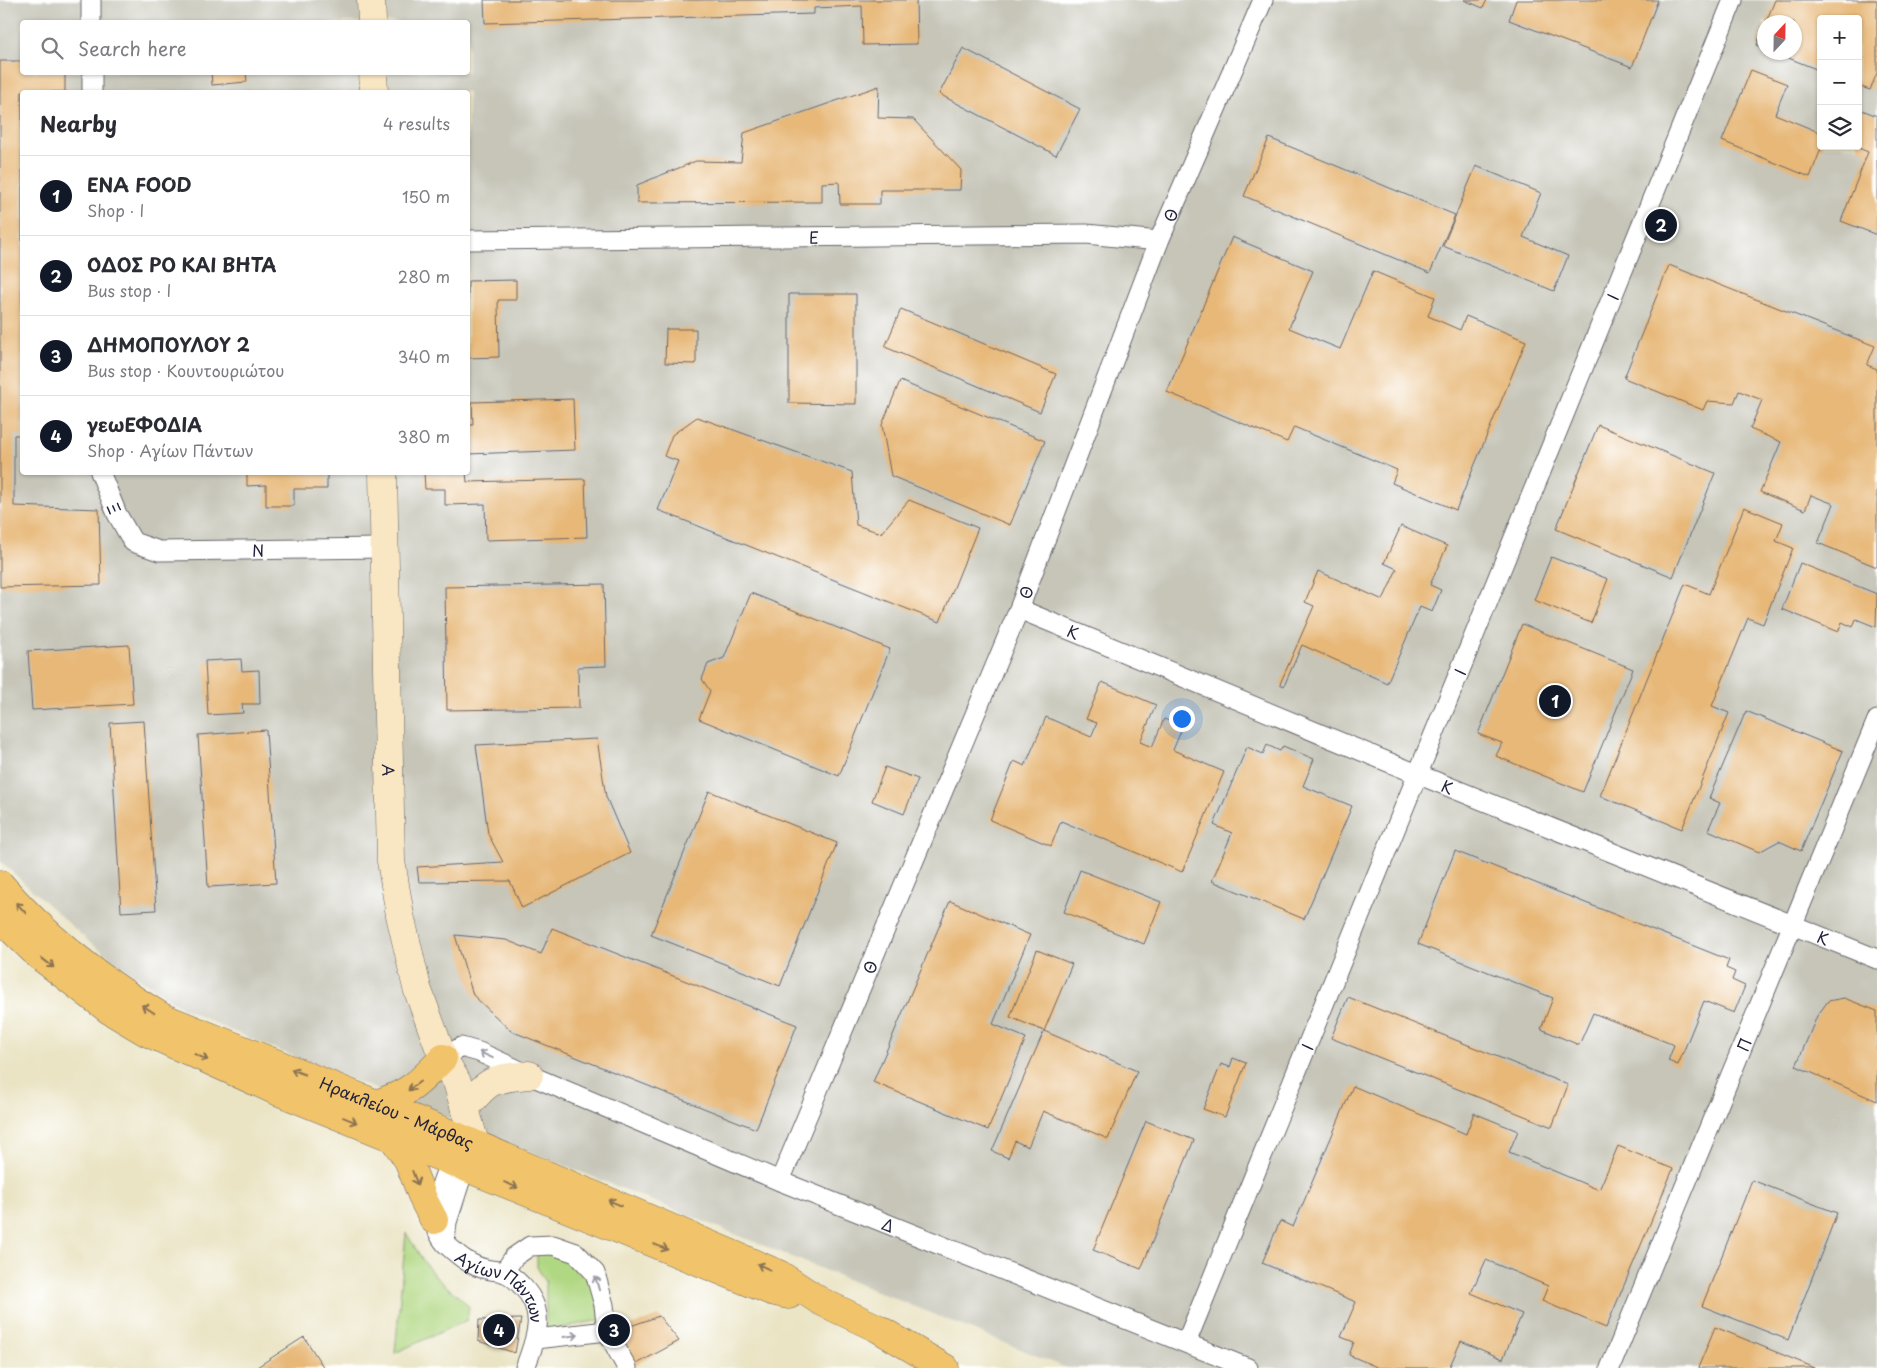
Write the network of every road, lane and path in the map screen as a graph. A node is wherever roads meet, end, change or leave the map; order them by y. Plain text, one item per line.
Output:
1 (91, 0) edge
2 (371, 0) edge
3 (1263, 0) edge
4 (1733, 0) edge
5 (91, 20) edge
6 (372, 20) edge
7 (92, 75) edge
8 (374, 75) edge
9 (92, 90) edge
10 (374, 90) edge
11 (470, 240) edge
12 (1159, 241) junction
13 (101, 475) edge
14 (383, 475) edge
15 (133, 542) joint
16 (384, 548) junction
17 (1019, 609) junction
18 (1877, 720) edge
19 (1417, 774) junction
20 (0, 884) edge
21 (0, 918) edge
22 (1794, 925) junction
23 (1877, 959) edge
24 (442, 1058) junction
25 (529, 1075) junction
26 (378, 1103) junction
27 (465, 1109) junction
28 (393, 1138) junction
29 (462, 1151) junction
30 (780, 1181) junction
31 (440, 1232) junction
32 (504, 1272) junction
33 (607, 1331) junction
34 (536, 1339) junction
35 (1186, 1343) junction
36 (526, 1368) edge
37 (626, 1368) edge
38 (945, 1368) edge
39 (1248, 1368) edge
40 (1610, 1368) edge

1 - 5 street
2 - 6 street
3 - 12 street, Θ
4 - 19 street, Ι
7 - 9 street
8 - 10 street
11 - 12 street, Ε
12 - 17 street, Θ
13 - 15 street, Ξ
14 - 16 street, Α
15 - 16 street, Ν
16 - 24 street, Α
17 - 19 street, Κ
17 - 30 street, Θ
18 - 22 street, Π
19 - 22 street, Κ
19 - 35 street, Ι
26 -> 20 main road, Ηρακλείου - Μάρθας
21 -> 28 main road, Ηρακλείου - Μάρθας
22 - 23 street, Κ
22 - 40 street, Π
25 -> 24 street, Δ
24 -> 26 main road
24 - 27 street, Α
24 - 29 street, Α
25 - 27 street
25 - 30 street, Δ
26 - 29 main road, Ηρακλείου - Μάρθας
27 - 29 street, Α
28 - 29 main road, Ηρακλείου - Μάρθας
28 -> 31 main road
29 - 31 street, Αγίων Πάντων
29 - 31 street
29 - 38 main road, Ηρακλείου - Μάρθας
30 - 35 street, Δ
31 - 32 street, Αγίων Πάντων
33 -> 32 street
32 - 34 street, Αγίων Πάντων
34 -> 33 street
33 - 37 street
34 - 36 street, Αγίων Πάντων
35 - 39 street, Δ

